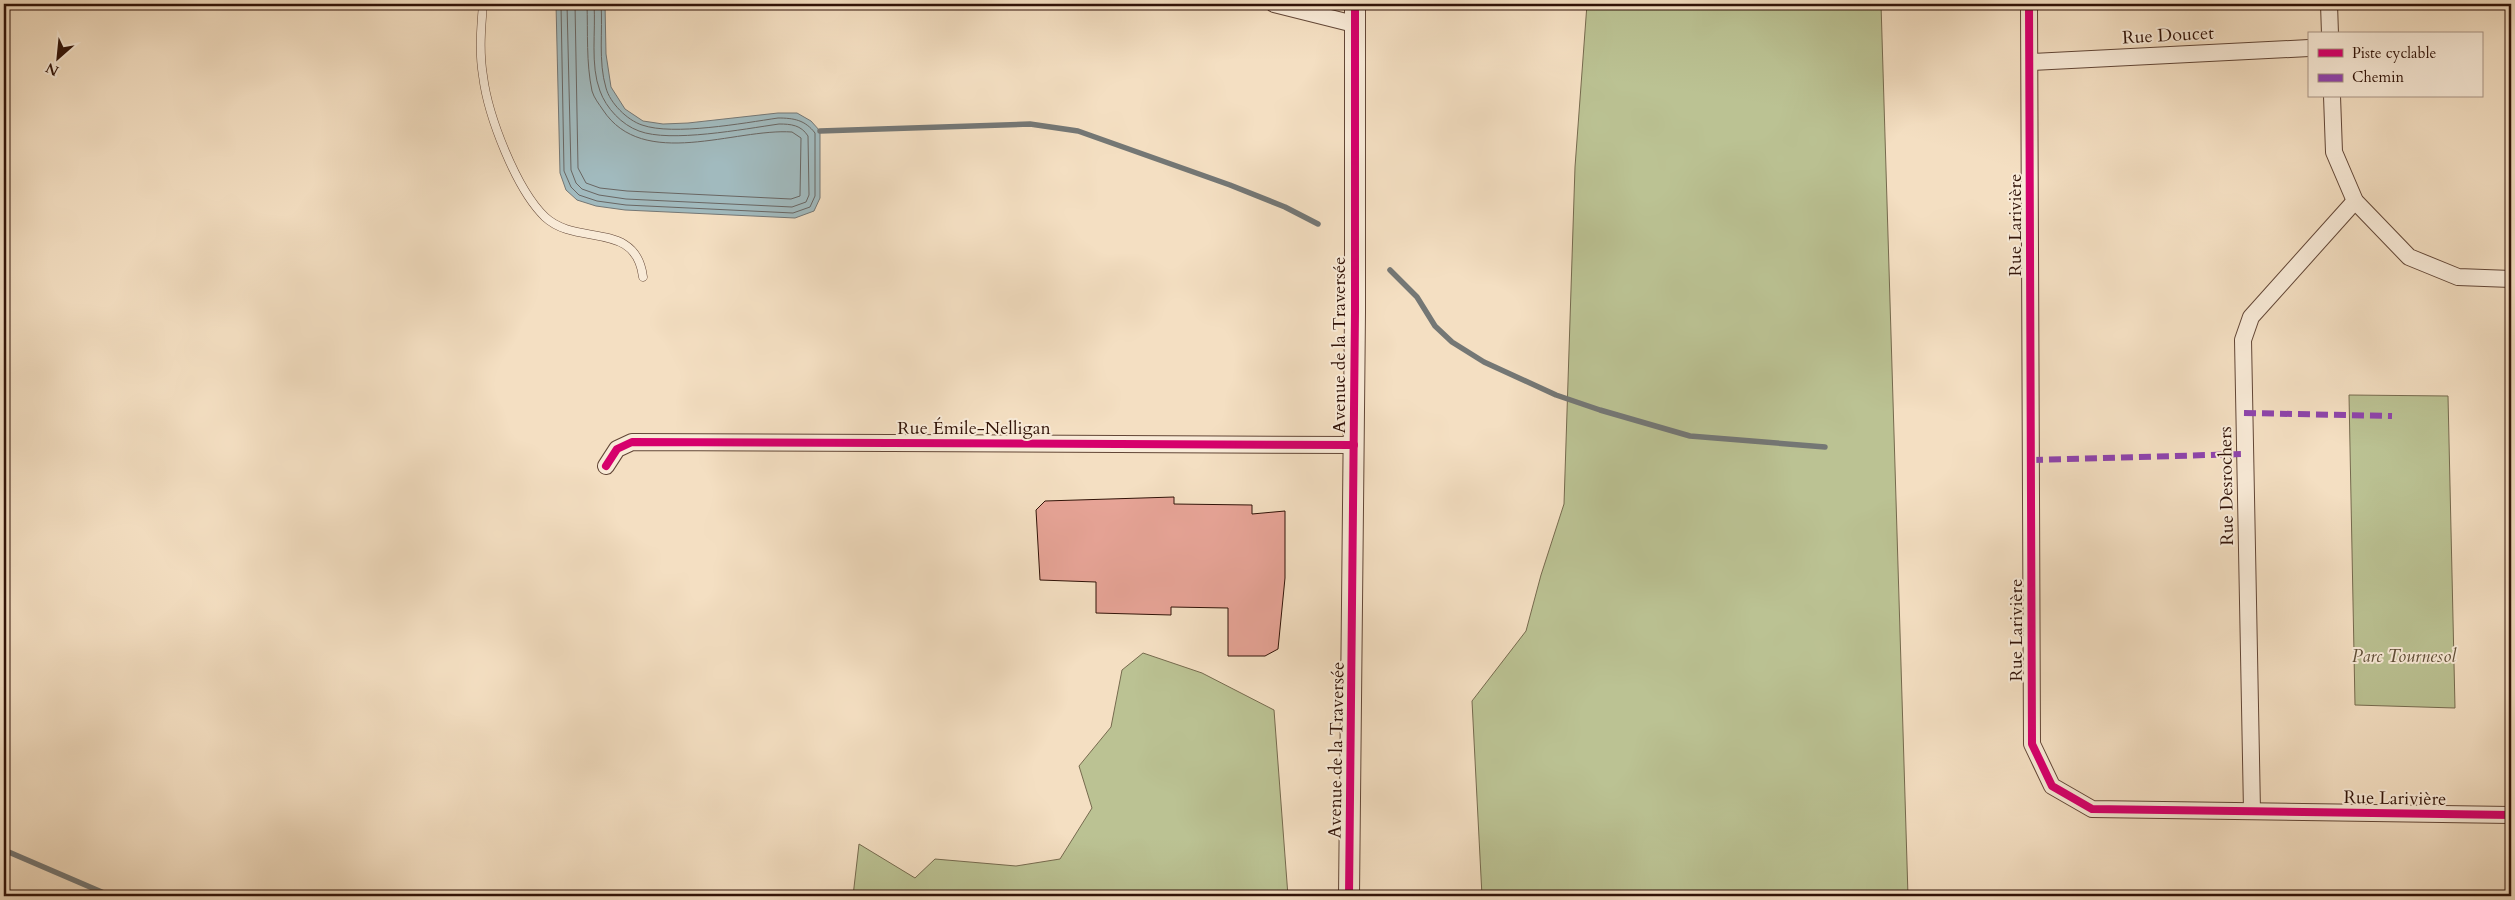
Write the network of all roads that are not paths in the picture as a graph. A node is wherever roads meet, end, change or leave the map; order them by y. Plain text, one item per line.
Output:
1 (483, 4) edge
2 (1274, 4) edge
3 (1355, 4) edge
4 (2028, 4) edge
5 (2329, 4) edge
6 (1354, 24) junction
7 (2330, 32) edge
8 (2308, 48) edge
9 (2030, 62) junction
10 (2332, 98) edge
11 (2355, 201) junction
12 (643, 277) dead end
13 (2511, 279) edge
14 (1354, 445) junction
15 (606, 466) dead end
16 (2252, 812) junction
17 (2511, 815) edge
18 (1350, 896) edge

1 - 12 lane
2 - 6 street
3 - 6 street, Avenue de la Traversée
4 - 9 street, Rue Larivière
5 - 7 street
6 - 14 street, Avenue de la Traversée
8 - 9 street, Rue Doucet
9 - 16 street, Rue Larivière
10 - 11 street
11 - 13 street
11 - 16 street, Rue Desrochers
14 - 15 street, Rue Émile-Nelligan
14 - 18 street, Avenue de la Traversée
16 - 17 street, Rue Larivière

